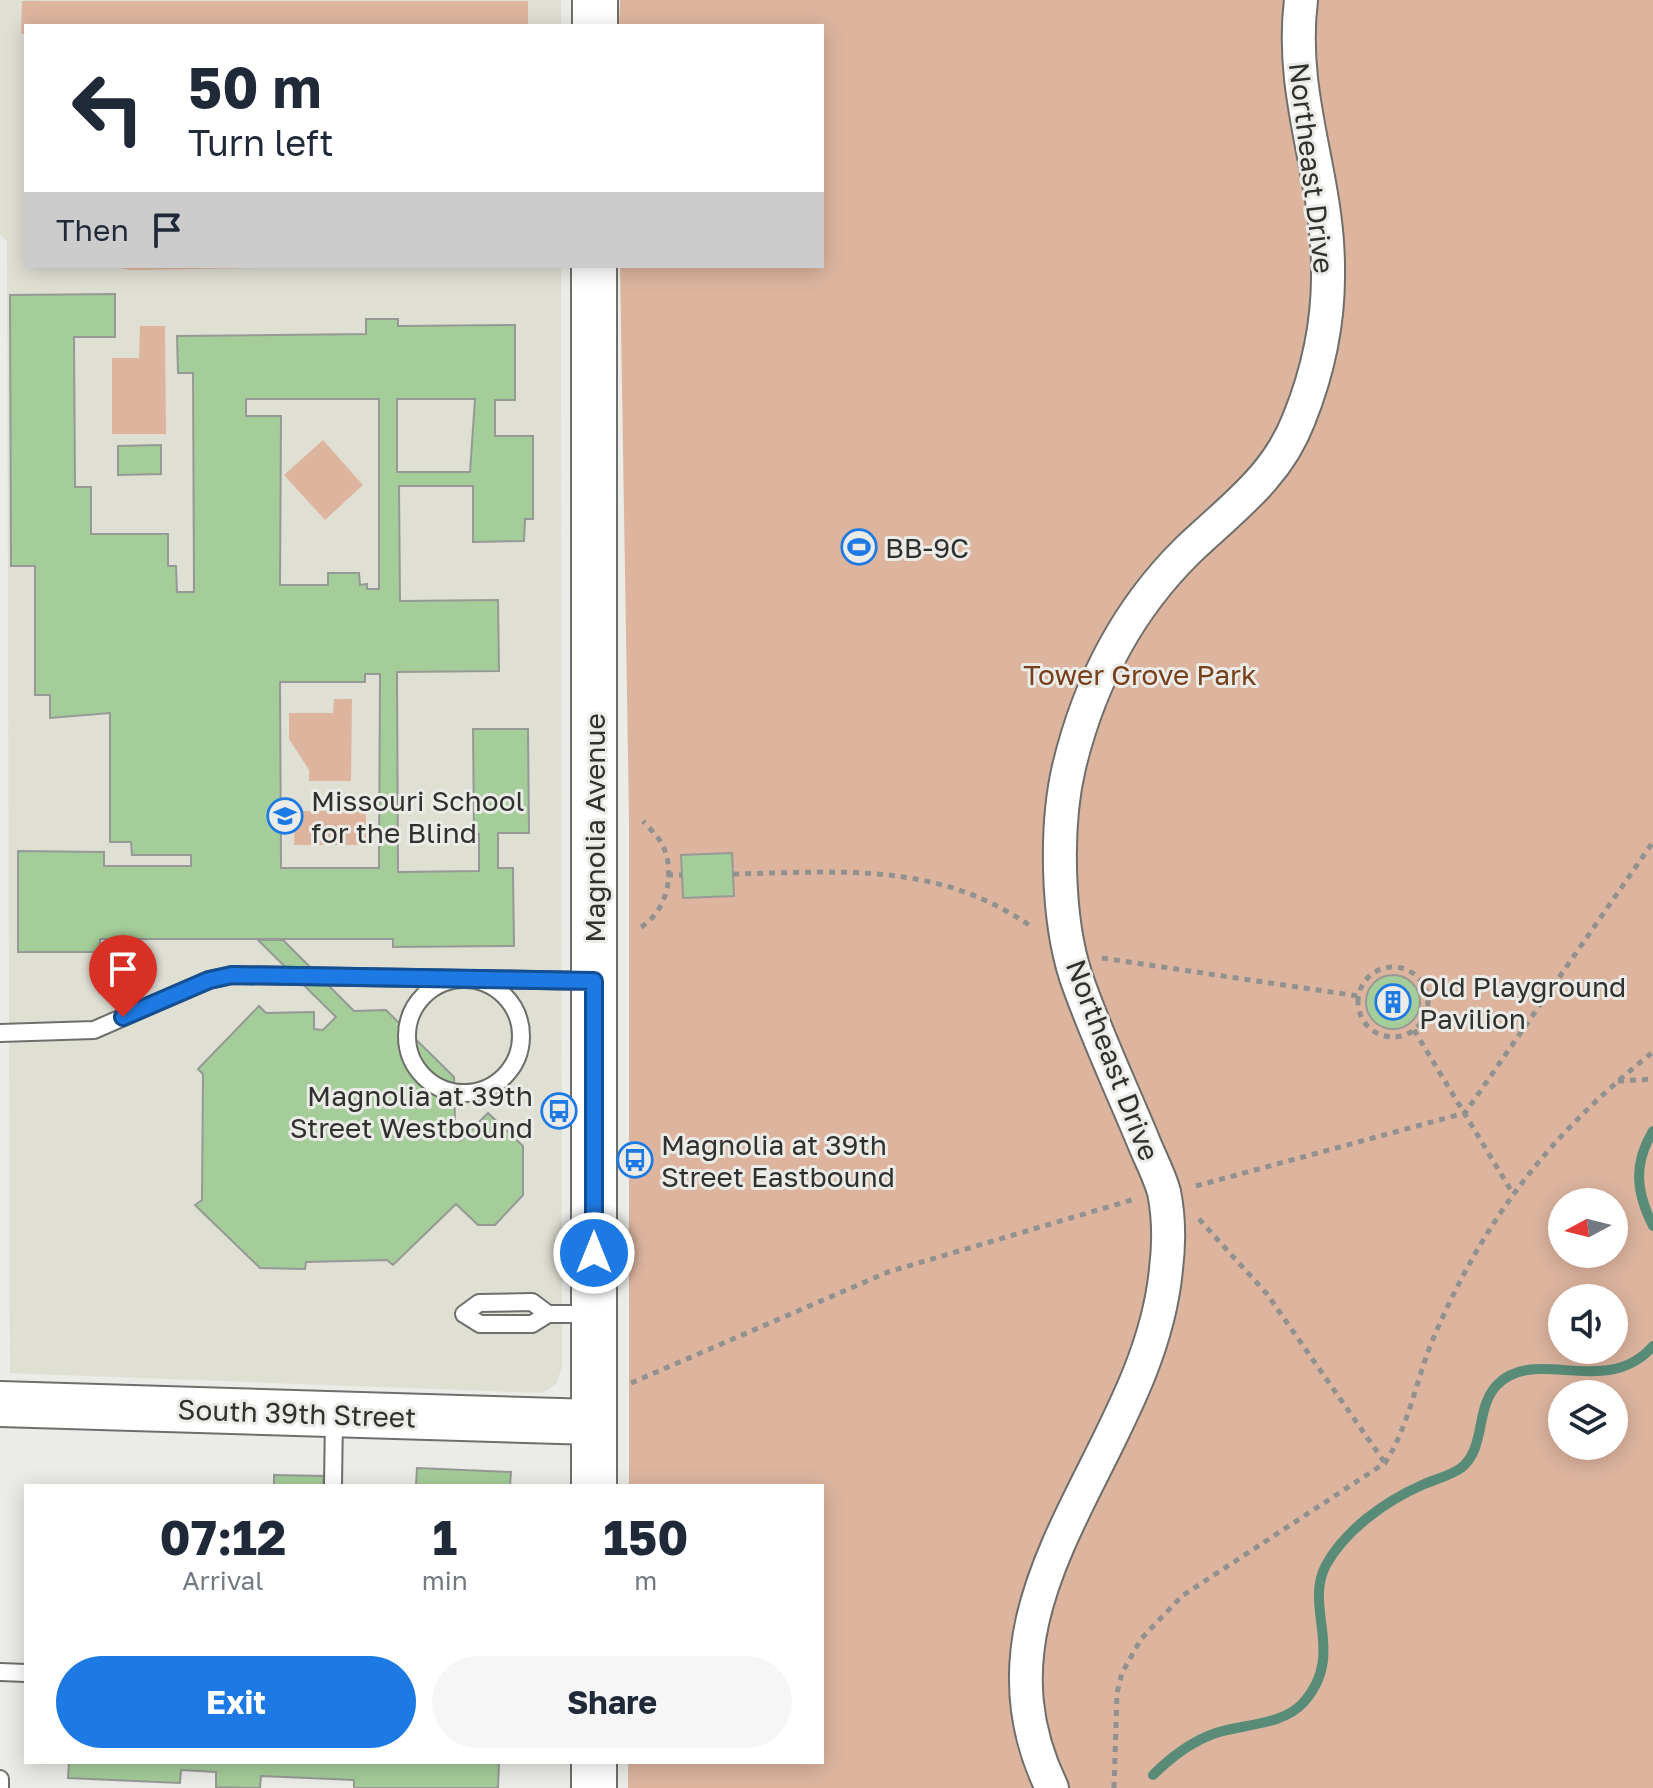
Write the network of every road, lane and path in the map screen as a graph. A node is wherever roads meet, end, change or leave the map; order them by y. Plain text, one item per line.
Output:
1 (595, 0) edge
2 (1301, 0) edge
3 (595, 24) edge
4 (594, 268) edge
5 (643, 821) dead end
6 (1653, 842) edge
7 (667, 875) junction
8 (682, 875) dead end
9 (641, 927) dead end
10 (468, 979) junction
11 (594, 981) junction
12 (1414, 1030) junction
13 (0, 1033) edge
14 (1653, 1052) edge
15 (1653, 1079) edge
16 (1617, 1081) junction
17 (1465, 1113) junction
18 (1163, 1191) junction
19 (1512, 1192) junction
20 (548, 1314) dead end
21 (594, 1314) junction
22 (630, 1383) dead end
23 (0, 1404) edge
24 (334, 1415) junction
25 (594, 1422) junction
26 (1385, 1463) junction
27 (333, 1484) edge
28 (594, 1484) edge
29 (0, 1672) edge
30 (24, 1673) edge
31 (594, 1764) edge
32 (0, 1779) edge
33 (0, 1788) edge
34 (594, 1788) edge
35 (1052, 1788) edge
36 (1114, 1788) edge

1 - 3 street
2 - 18 street, Northeast Drive
4 - 11 street, Magnolia Avenue
5 - 7 path
6 - 17 path
7 - 8 path
7 - 9 path
10 - 10 lane
10 - 11 lane
10 - 13 lane
11 - 21 street, Magnolia Avenue
12 - 12 path
12 - 17 path
14 - 16 path
15 - 16 path
16 - 19 path
17 - 18 path
17 - 19 path
18 - 22 path
18 - 26 path
18 - 35 street, Northeast Drive
19 - 26 path
20 - 21 lane
21 - 25 street, Magnolia Avenue
23 - 24 street, South 39th Street
24 - 25 street, South 39th Street
24 - 27 lane
25 - 28 street, Magnolia Avenue
26 - 36 path
29 - 30 lane
31 - 34 street
32 - 33 lane

